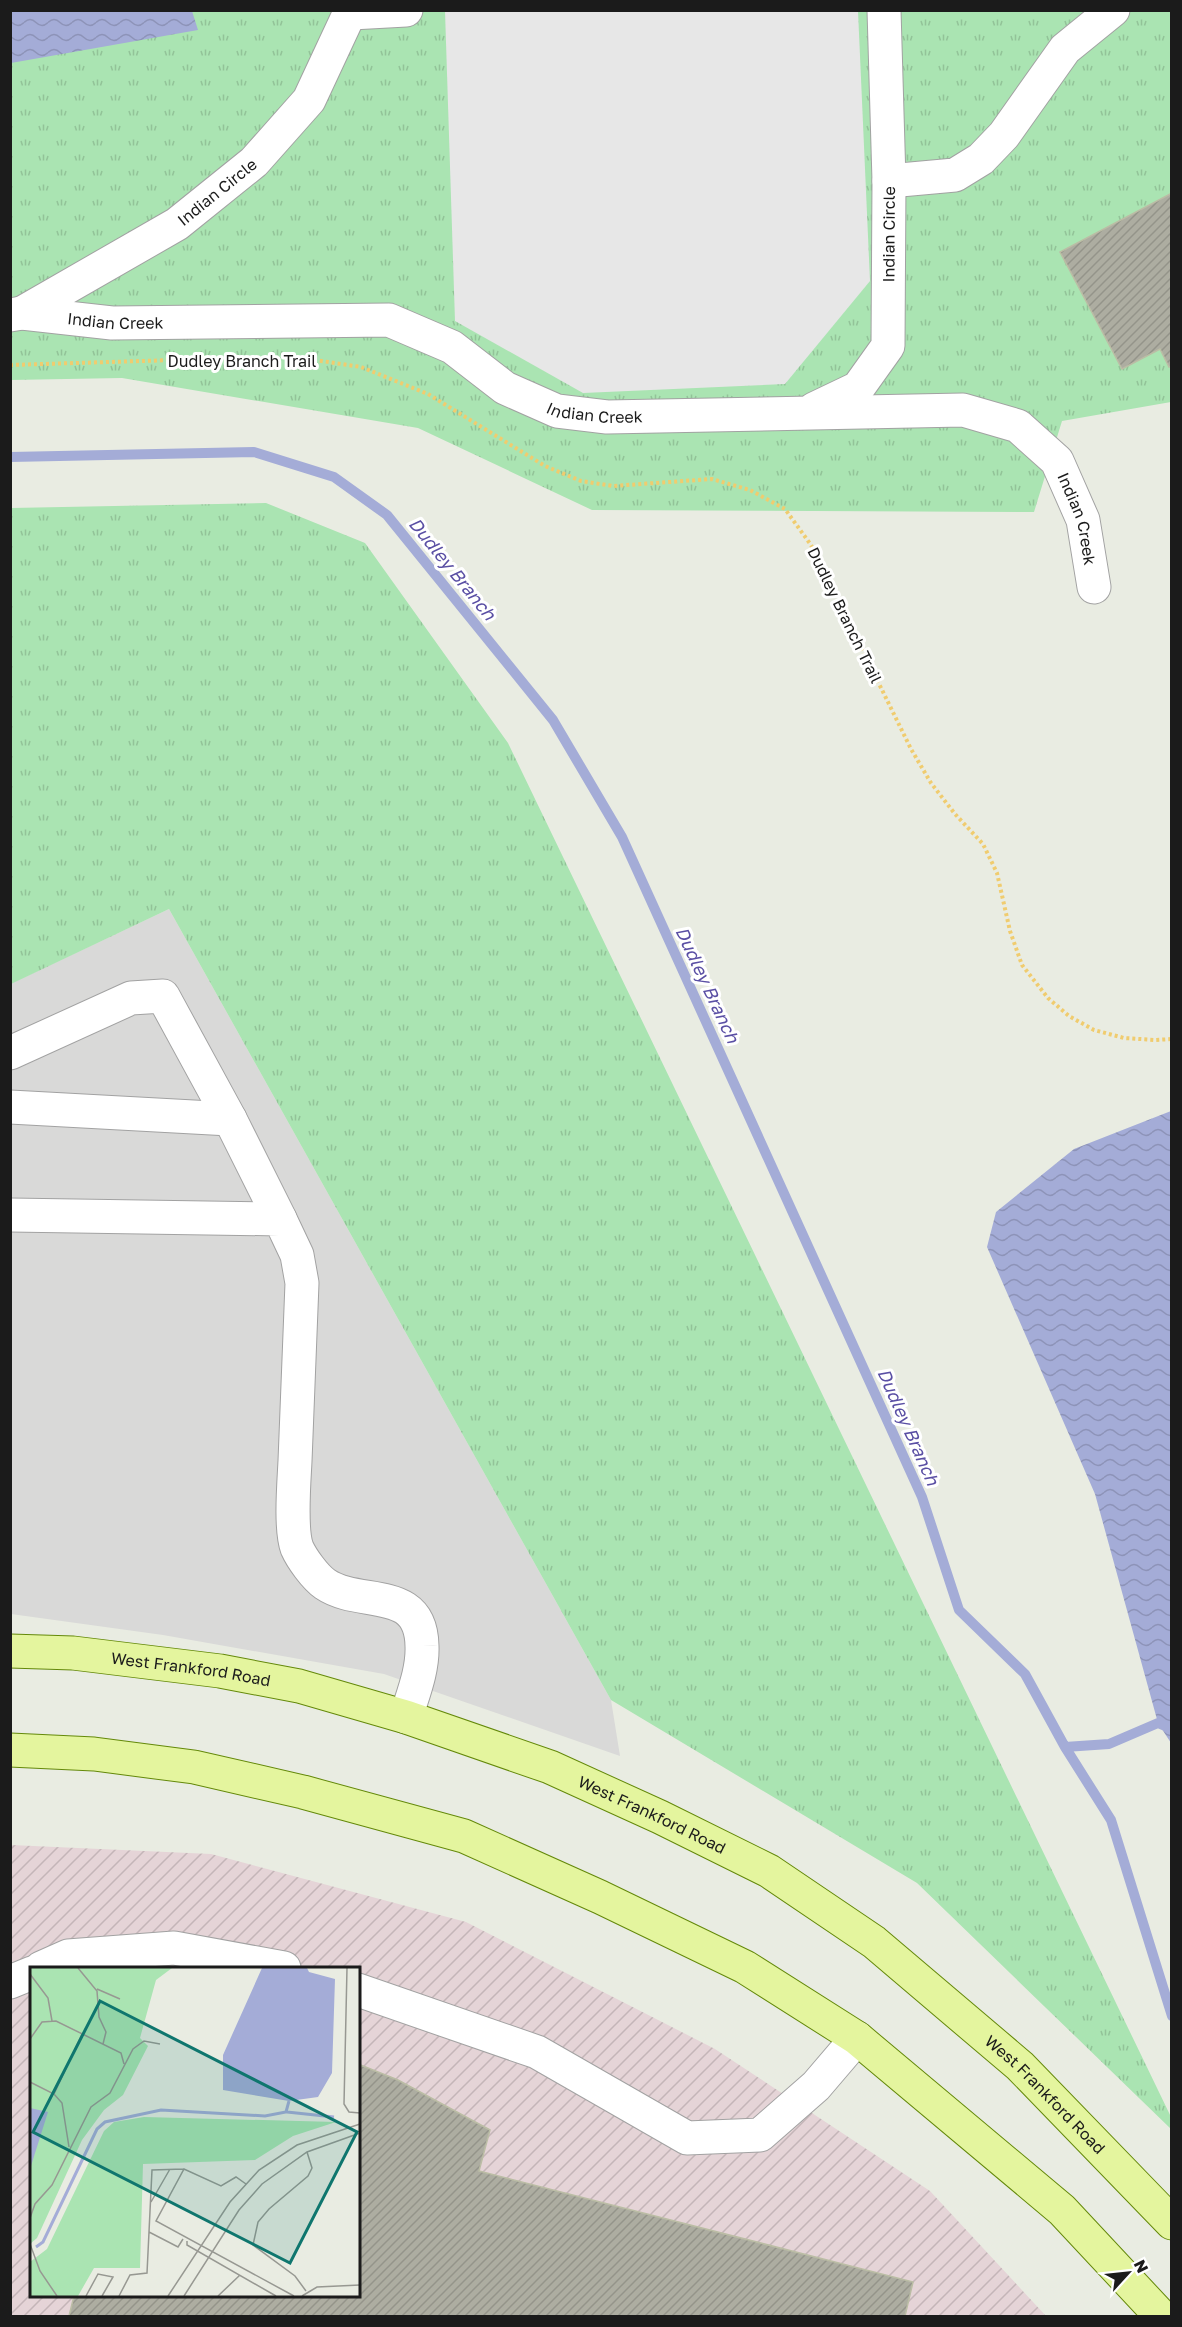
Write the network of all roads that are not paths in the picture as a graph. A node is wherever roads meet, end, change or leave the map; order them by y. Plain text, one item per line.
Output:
1 (406, 10) edge
2 (884, 10) edge
3 (1113, 10) edge
4 (351, 12) edge
5 (889, 182) junction
6 (16, 314) edge
7 (803, 414) junction
8 (1094, 587) dead end
9 (10, 1053) edge
10 (10, 1107) edge
11 (230, 1119) junction
12 (10, 1215) edge
13 (280, 1219) junction
14 (10, 1651) edge
15 (406, 1717) junction
16 (10, 1750) edge
17 (43, 1967) edge
18 (278, 1967) edge
19 (30, 1973) edge
20 (10, 1982) edge
21 (360, 1991) edge
22 (857, 2038) junction
23 (1172, 2223) edge
24 (1161, 2316) edge

1 - 4 lane
2 - 5 lane, Indian Circle
3 - 5 lane
4 - 6 lane, Indian Circle
5 - 7 lane, Indian Circle
6 - 7 lane, Indian Creek
7 - 8 lane, Indian Creek
9 - 11 lane
10 - 11 lane
11 - 13 lane
12 - 13 lane
13 - 15 lane
14 - 15 main road, West Frankford Road
15 - 23 main road, West Frankford Road
16 - 22 main road
17 - 18 lane
19 - 20 lane
21 - 22 lane
22 - 24 main road

